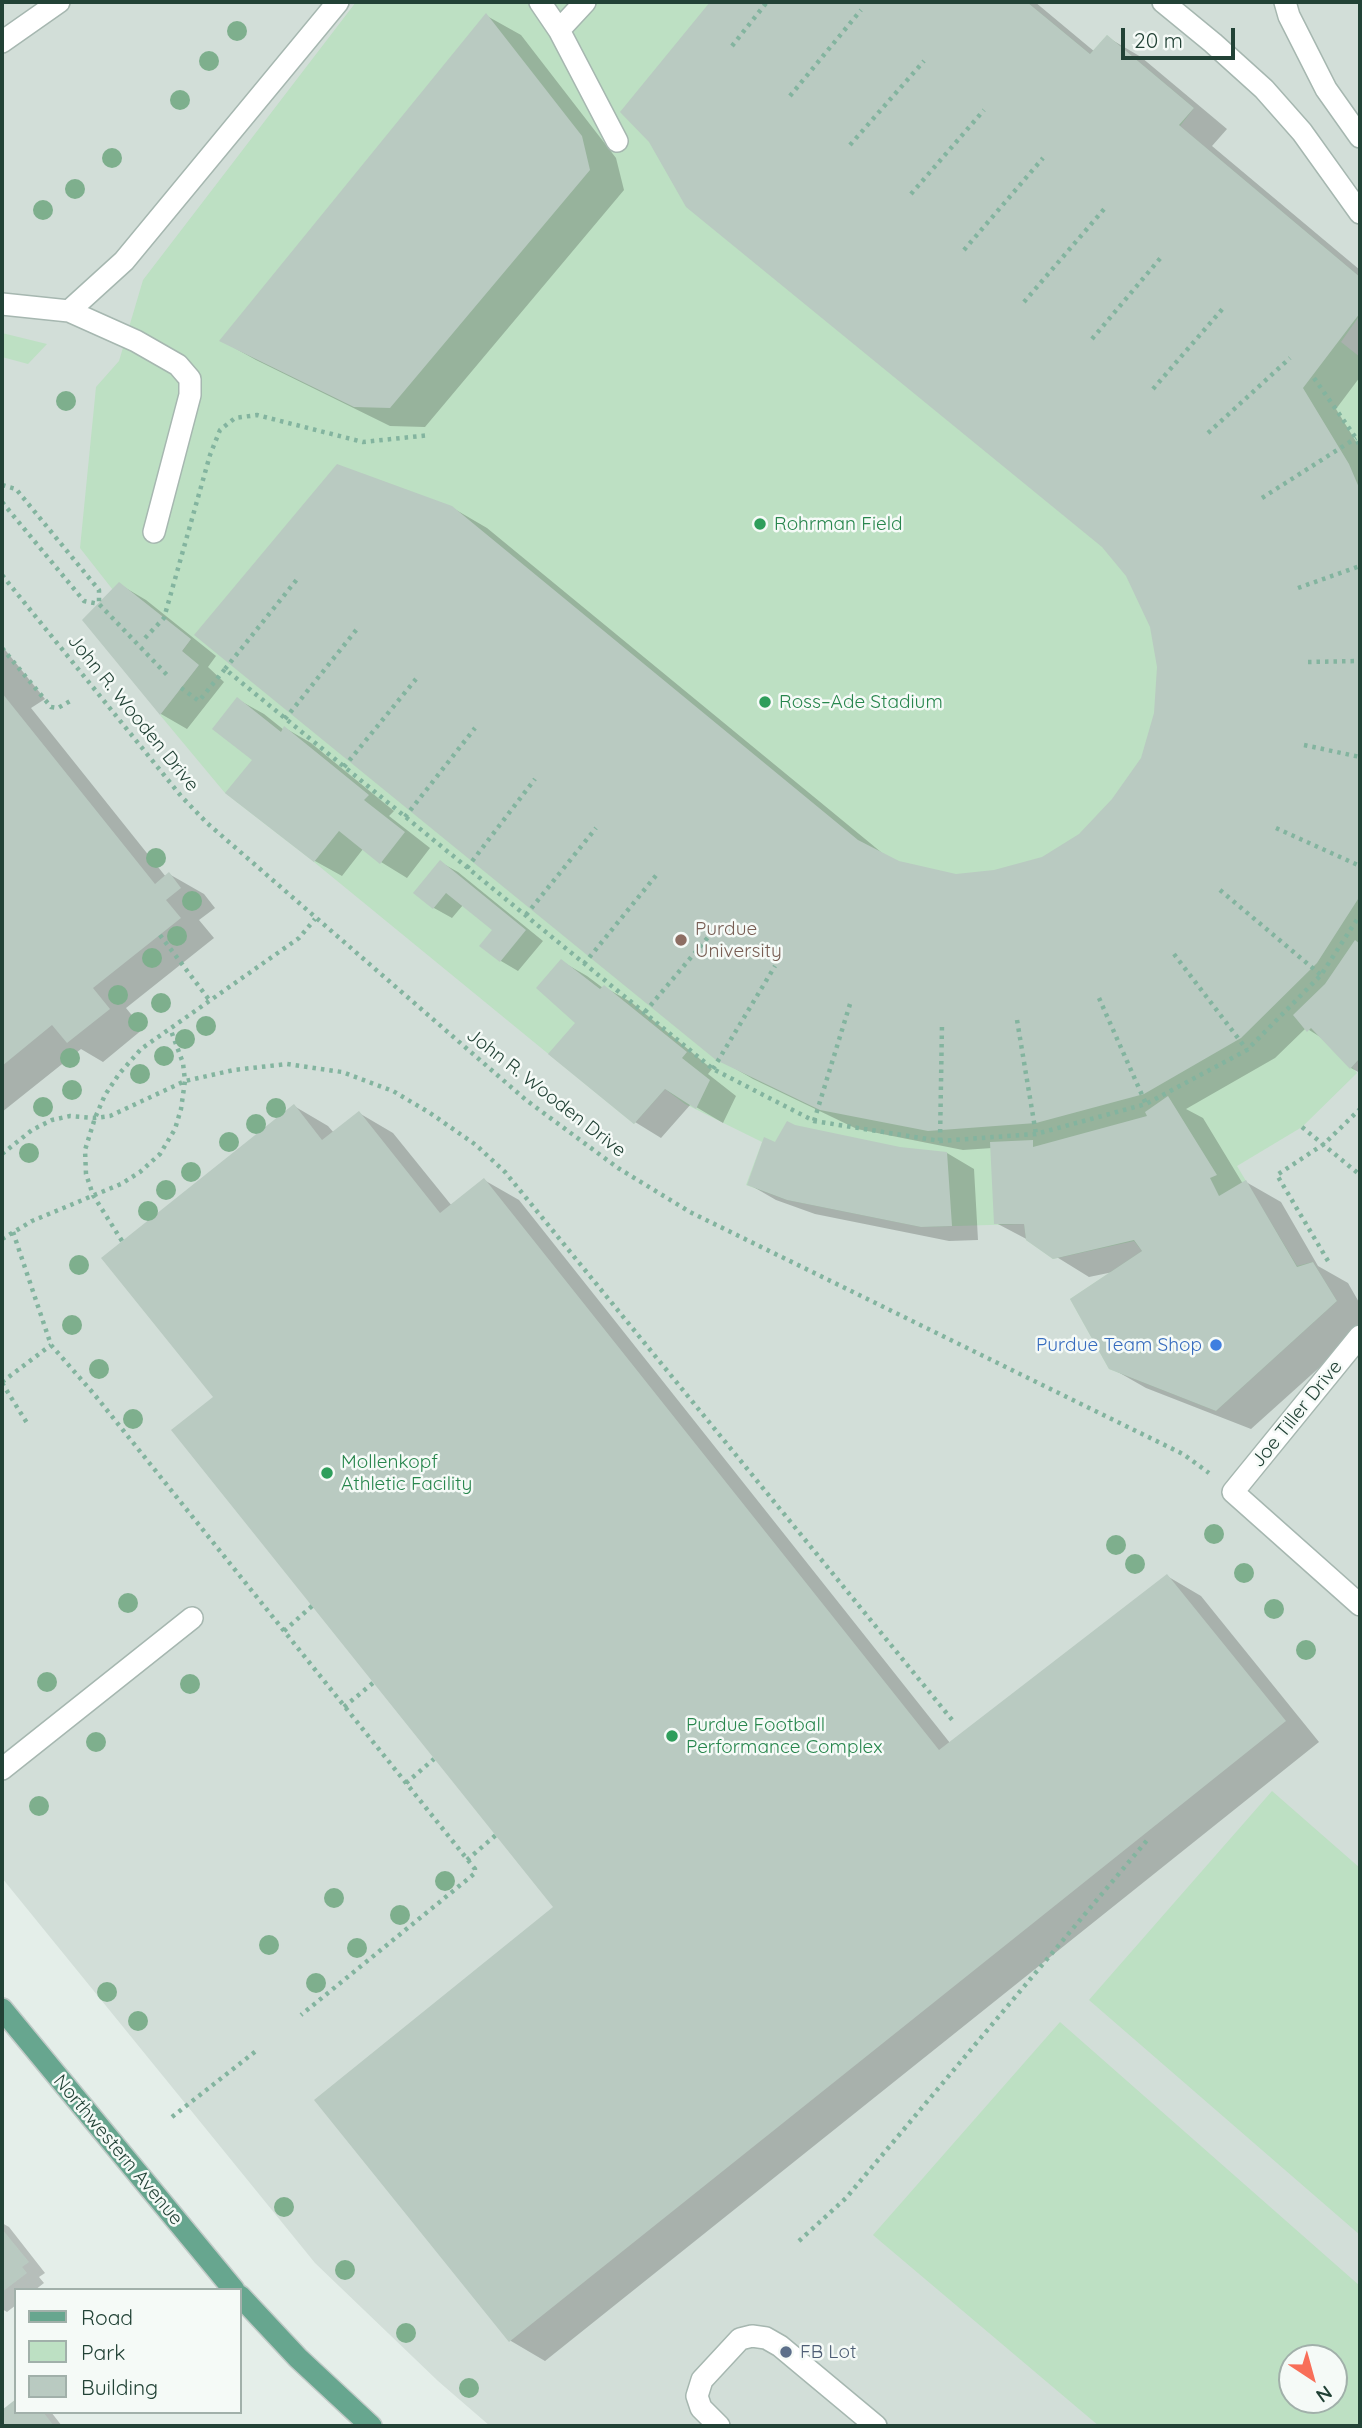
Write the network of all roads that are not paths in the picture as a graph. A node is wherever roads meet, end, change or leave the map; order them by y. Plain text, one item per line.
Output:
1 (59, 2) edge
2 (338, 2) edge
3 (540, 2) edge
4 (585, 2) edge
5 (1163, 2) edge
6 (1285, 2) edge
7 (559, 30) junction
8 (2, 42) edge
9 (1360, 137) edge
10 (617, 141) dead end
11 (1360, 213) edge
12 (2, 304) edge
13 (69, 311) junction
14 (154, 532) dead end
15 (1360, 1336) edge
16 (1360, 1605) edge
17 (192, 1618) dead end
18 (2, 1769) edge
19 (2, 2009) edge
20 (232, 2288) edge
21 (242, 2297) edge
22 (371, 2426) edge
23 (719, 2426) edge
24 (876, 2426) edge

1 - 8 street
2 - 13 street
3 - 7 street
4 - 7 street
5 - 11 street
6 - 9 street
7 - 10 street
12 - 13 street
13 - 14 street
15 - 16 street, Joe Tiller Drive
17 - 18 street
19 - 20 main road, Northwestern Avenue
21 - 22 main road
23 - 24 street

